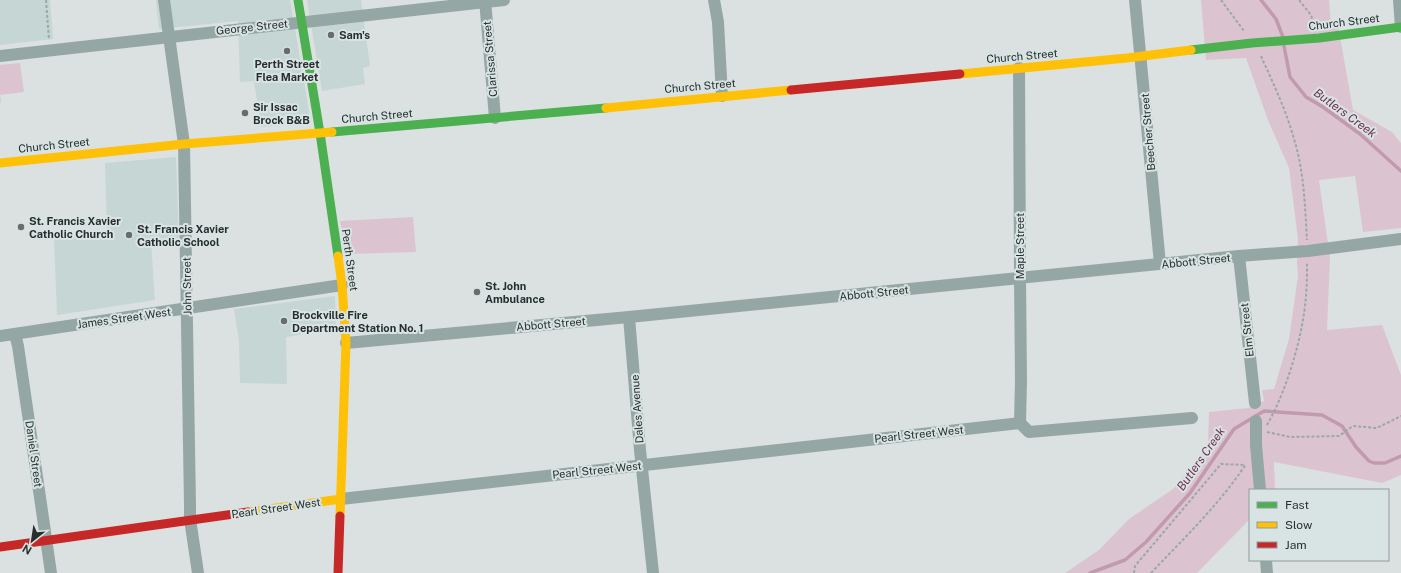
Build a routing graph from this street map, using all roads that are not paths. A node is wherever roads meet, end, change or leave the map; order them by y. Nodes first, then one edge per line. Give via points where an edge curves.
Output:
1 (164, 0) edge
2 (298, 0) edge
3 (504, 0) edge
4 (714, 0) edge
5 (1135, 0) edge
6 (1399, 0) edge
7 (485, 1) edge
8 (301, 22) junction
9 (1401, 27) edge
10 (169, 37) junction
11 (0, 56) edge
12 (1141, 56) junction
13 (1019, 68) junction
14 (722, 96) junction
15 (495, 118) junction
16 (320, 133) junction
17 (184, 144) junction
18 (0, 163) edge
19 (1401, 239) edge
20 (1239, 256) junction
21 (1160, 264) junction
22 (1020, 278) junction
23 (342, 285) junction
24 (187, 309) junction
25 (629, 317) junction
26 (15, 334) junction
27 (0, 336) edge
28 (346, 343) junction
29 (1255, 403) dead end
30 (1192, 418) dead end
31 (1020, 423) junction
32 (1261, 424) road end
33 (642, 465) junction
34 (1260, 489) edge
35 (341, 499) junction
36 (190, 519) junction
37 (46, 540) junction
38 (0, 547) edge
39 (1266, 561) edge
40 (51, 573) edge
41 (198, 573) edge
42 (338, 573) edge
43 (653, 573) edge
44 (1267, 573) edge

1 - 10 street, John Street
2 - 8 street, Perth Street
3 - 7 street, George Street
4 - 14 street via 718,22
5 - 12 street, Beecher Street
6 - 9 street
7 - 8 street, George Street
7 - 15 street, Clarissa Street
8 - 10 street, George Street
8 - 16 street, Perth Street
9 - 12 street, Church Street
10 - 11 street, George Street
10 - 17 street, John Street
12 - 13 street, Church Street
12 - 21 street, Beecher Street
13 - 14 street, Church Street
13 - 22 street, Maple Street
14 - 15 street, Church Street
15 - 16 street, Church Street
16 - 17 street, Church Street
16 - 23 street, Perth Street
17 - 18 street, Church Street
17 - 24 street, John Street
19 - 20 street, Abbott Street via 1308,251
20 - 21 street, Abbott Street
20 - 29 street, Elm Street
21 - 22 street, Abbott Street
22 - 25 street, Abbott Street
22 - 31 street, Maple Street
23 - 24 street, James Street West
23 - 28 street, Perth Street
24 - 26 street, James Street West
24 - 36 street, John Street
25 - 28 street, Abbott Street
25 - 33 street, Dales Avenue
26 - 27 street, James Street West
26 - 37 street, Daniel Street
28 - 35 street, Perth Street
30 - 31 street via 1029,432
31 - 33 street, Pearl Street West
32 - 34 street via 1256,445
33 - 35 street, Pearl Street West
33 - 43 street, Dales Avenue
35 - 36 street, Pearl Street West
35 - 42 street, Perth Street
36 - 37 street, Pearl Street West
36 - 41 street, John Street
37 - 38 street, Pearl Street West
37 - 40 street, Daniel Street
39 - 44 street

